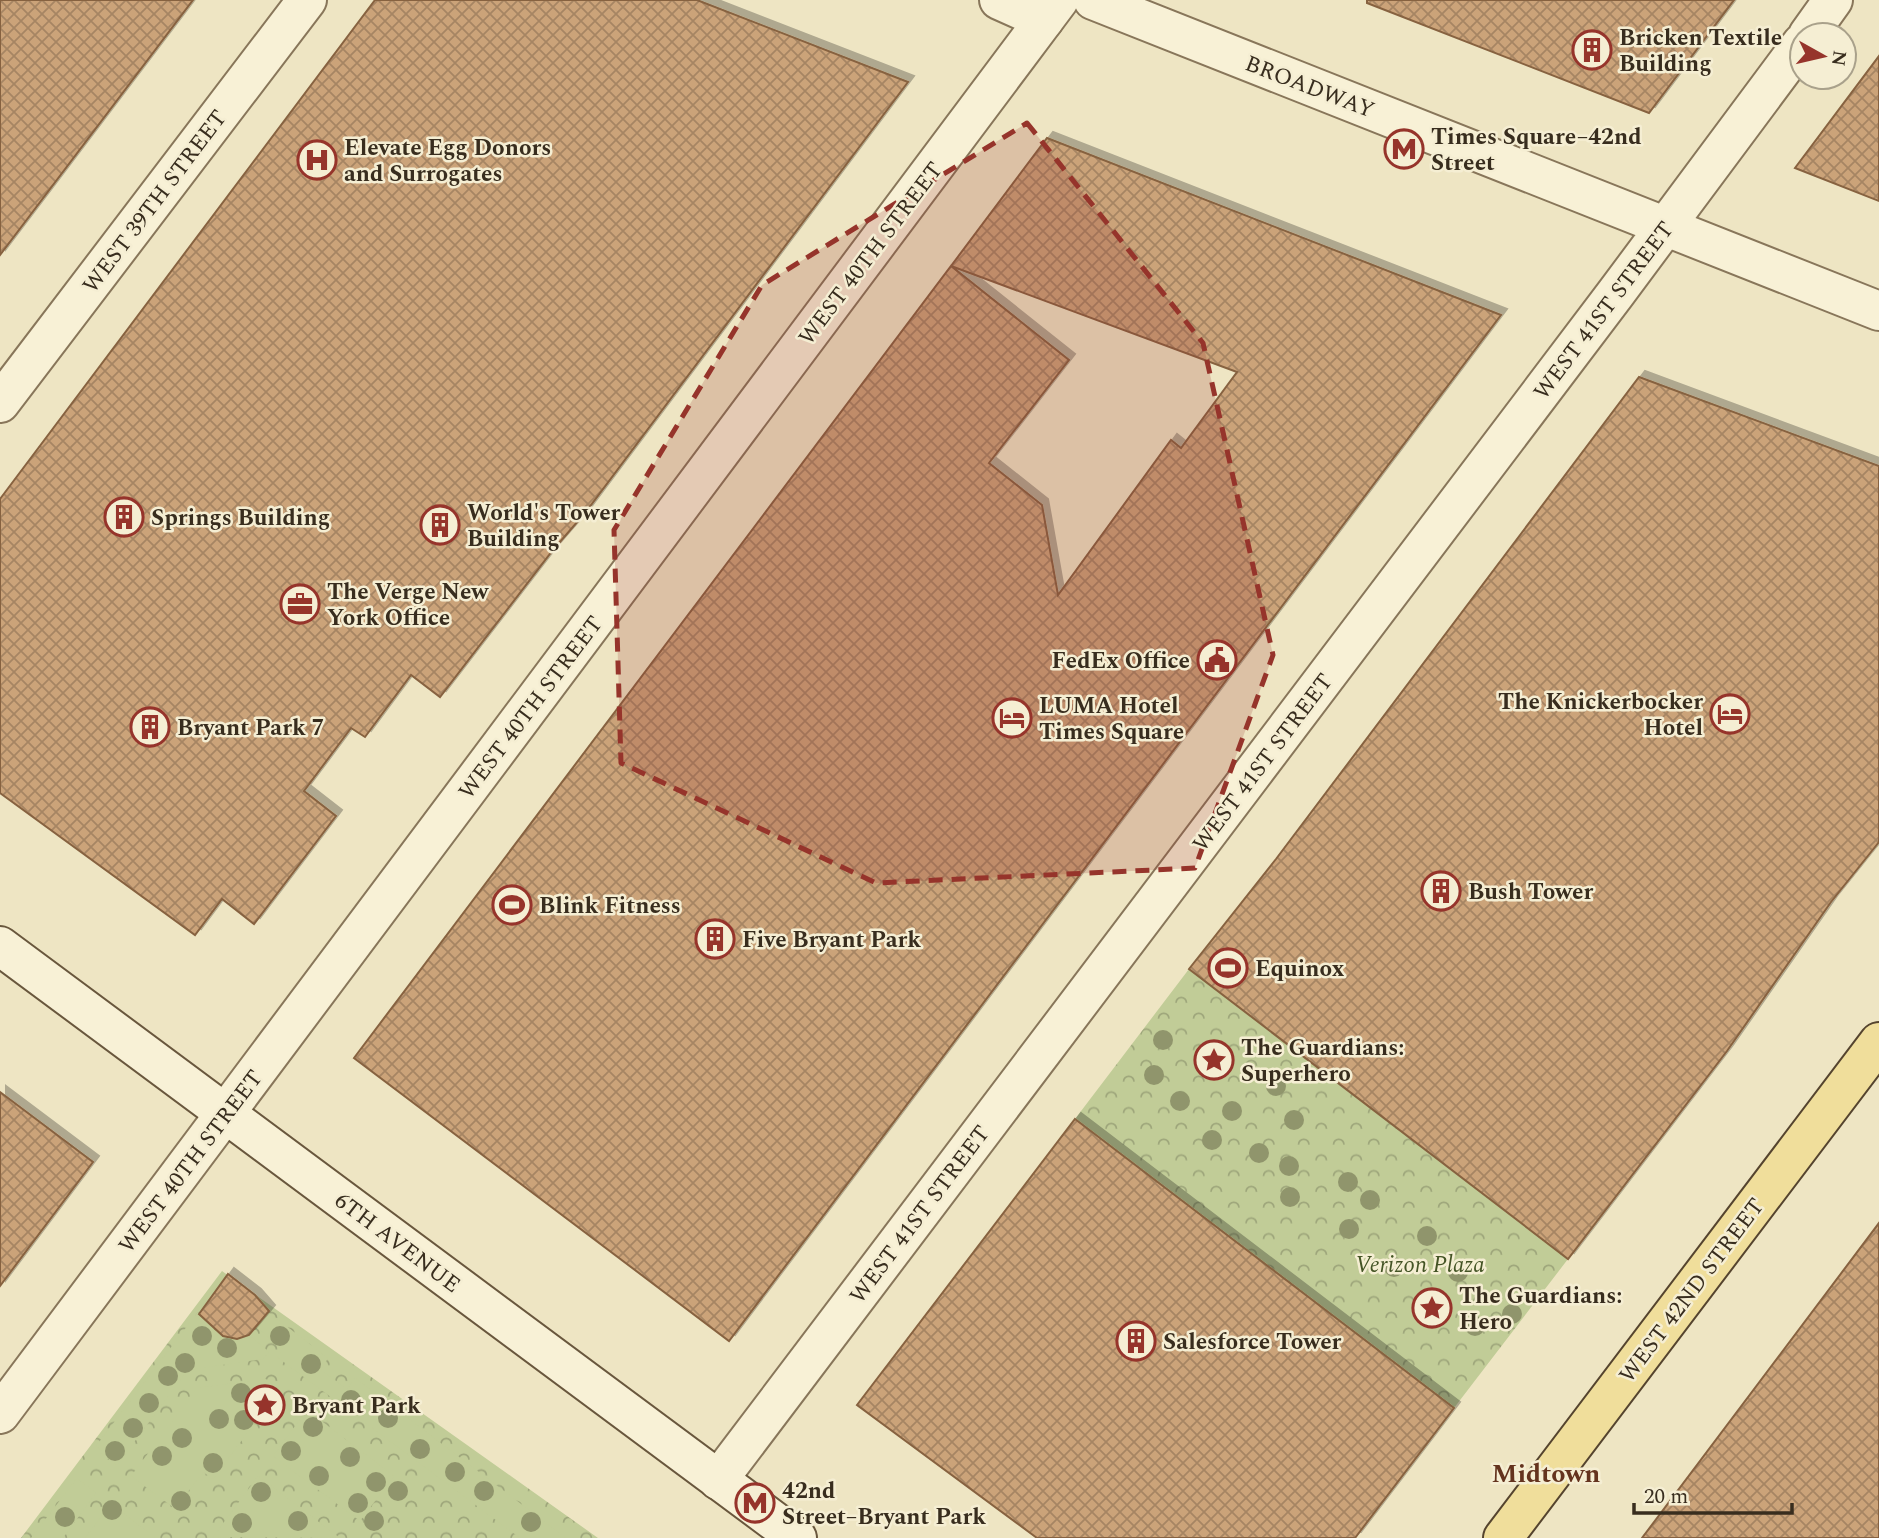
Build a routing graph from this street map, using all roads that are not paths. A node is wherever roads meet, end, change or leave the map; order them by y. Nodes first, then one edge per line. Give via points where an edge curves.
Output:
1 (307, 0) edge
2 (999, 0) edge
3 (1093, 0) edge
4 (1833, 0) edge
5 (1052, 10) edge
6 (1818, 21) edge
7 (1788, 62) edge
8 (1666, 225) junction
9 (1879, 311) edge
10 (0, 403) edge
11 (0, 946) edge
12 (1879, 1042) edge
13 (225, 1114) junction
14 (0, 1414) edge
15 (718, 1480) junction
16 (797, 1538) edge
17 (1503, 1538) edge

1 - 10 street, WEST 39TH STREET
2 - 5 street
3 - 8 street, BROADWAY
4 - 6 street
5 - 13 street, WEST 40TH STREET
7 - 8 street, WEST 41ST STREET
8 - 9 street, BROADWAY
8 - 15 street, WEST 41ST STREET
11 - 13 street, 6TH AVENUE
12 - 17 main road, WEST 42ND STREET
13 - 14 street, WEST 40TH STREET
13 - 15 street, 6TH AVENUE
15 - 16 street, 6TH AVENUE

